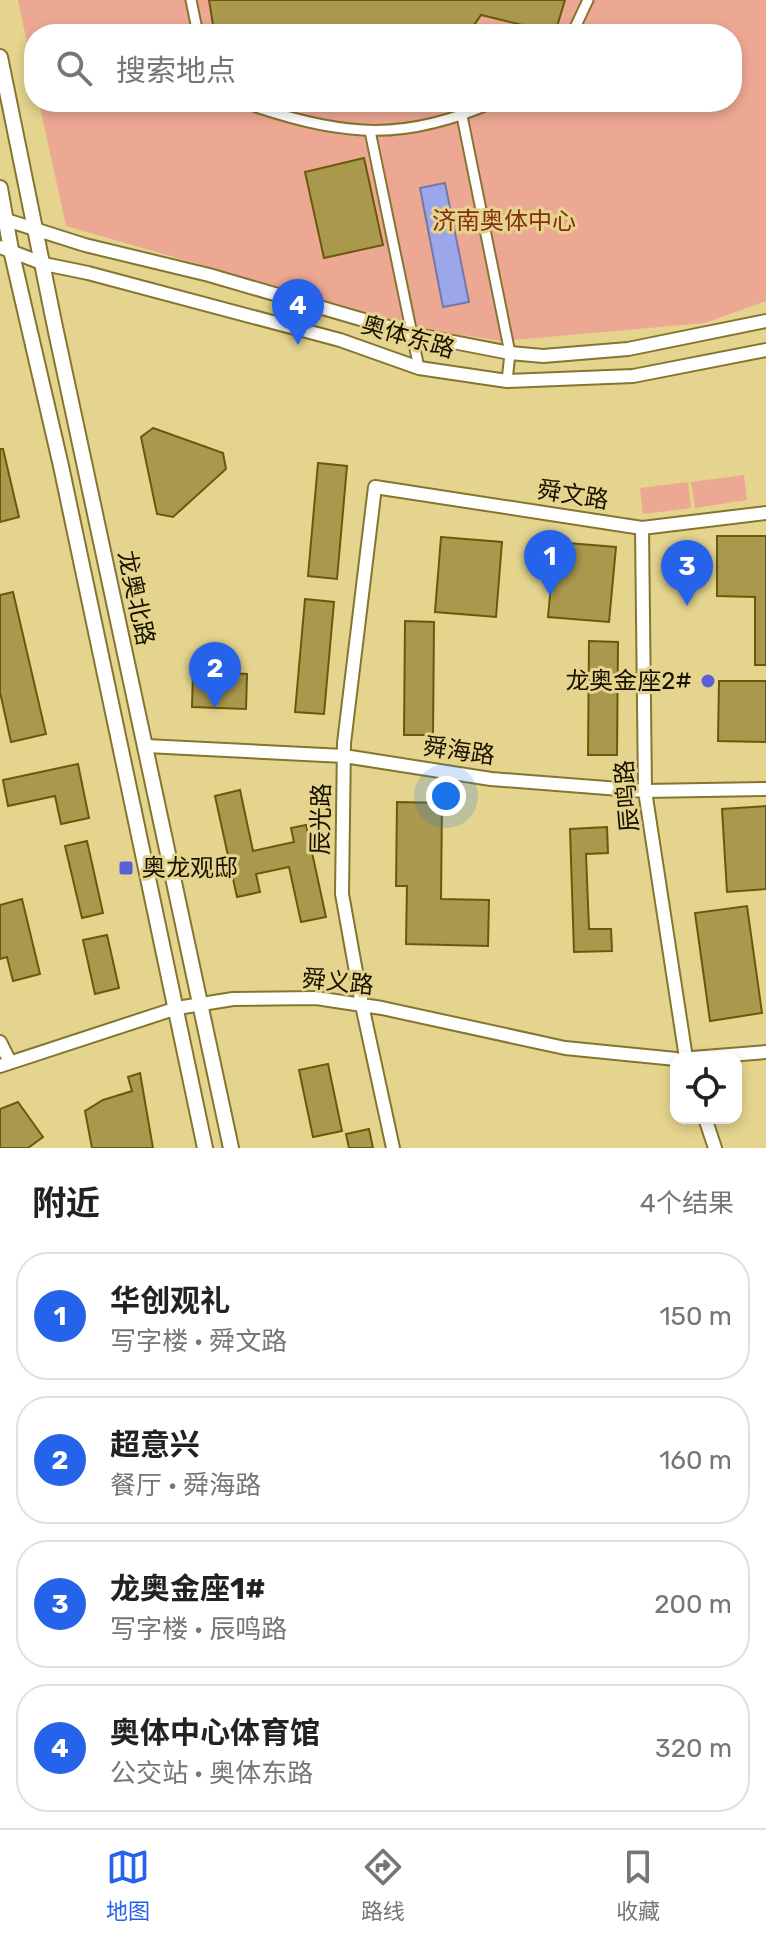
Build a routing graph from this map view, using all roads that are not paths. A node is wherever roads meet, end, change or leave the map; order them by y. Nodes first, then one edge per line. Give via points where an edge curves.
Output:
1 (191, 0) edge
2 (588, 0) edge
3 (196, 24) edge
4 (577, 24) edge
5 (0, 57) edge
6 (271, 112) edge
7 (471, 112) edge
8 (462, 116) junction
9 (370, 131) junction
10 (0, 188) edge
11 (4, 219) edge
12 (37, 232) junction
13 (6, 248) edge
14 (44, 264) junction
15 (766, 321) edge
16 (412, 334) junction
17 (766, 350) edge
18 (510, 353) junction
19 (419, 368) junction
20 (507, 381) junction
21 (375, 487) joint
22 (766, 513) edge
23 (642, 528) junction
24 (146, 746) junction
25 (344, 756) junction
26 (766, 789) edge
27 (645, 791) junction
28 (200, 1002) junction
29 (362, 1005) junction
30 (177, 1008) junction
31 (0, 1042) edge
32 (688, 1052) edge
33 (766, 1052) edge
34 (742, 1054) edge
35 (670, 1058) edge
36 (5, 1064) edge
37 (707, 1124) edge
38 (205, 1148) edge
39 (231, 1148) edge
40 (393, 1148) edge
41 (715, 1148) edge

1 - 3 street
2 - 4 street
5 - 12 main road, 龙奥北路
6 - 9 street via 301,122
7 - 8 street
8 - 9 street via 406,130
8 - 18 street
9 - 16 street
10 - 11 main road, 龙奥北路
11 - 12 street
11 - 13 main road, 龙奥北路
12 - 14 main road, 龙奥北路
12 - 16 street
13 - 14 street, 奥体东路
13 - 30 main road, 龙奥北路 via 61,466
14 - 19 street, 奥体东路 via 340,340
14 - 24 main road, 龙奥北路
15 - 18 street via 628,349 543,356
16 - 18 street
16 - 19 street
17 - 20 street, 奥体东路 via 633,376
18 - 20 street
19 - 20 street, 奥体东路
21 - 23 street, 舜文路
21 - 25 street, 辰光路
22 - 23 street, 舜文路
23 - 27 street, 辰鸣路
24 - 25 street, 舜海路
24 - 28 main road, 龙奥北路
25 - 27 street, 舜海路 via 491,779
25 - 29 street, 辰光路 via 342,894
26 - 27 street, 舜海路
27 - 32 street, 辰鸣路
28 - 29 street, 舜义路 via 316,998
28 - 30 street, 舜义路
28 - 39 main road, 龙奥北路
29 - 35 street, 舜义路 via 565,1048
29 - 40 street, 辰光路
30 - 36 street, 舜义路
30 - 38 main road, 龙奥北路
31 - 36 street
33 - 34 street
37 - 41 street

